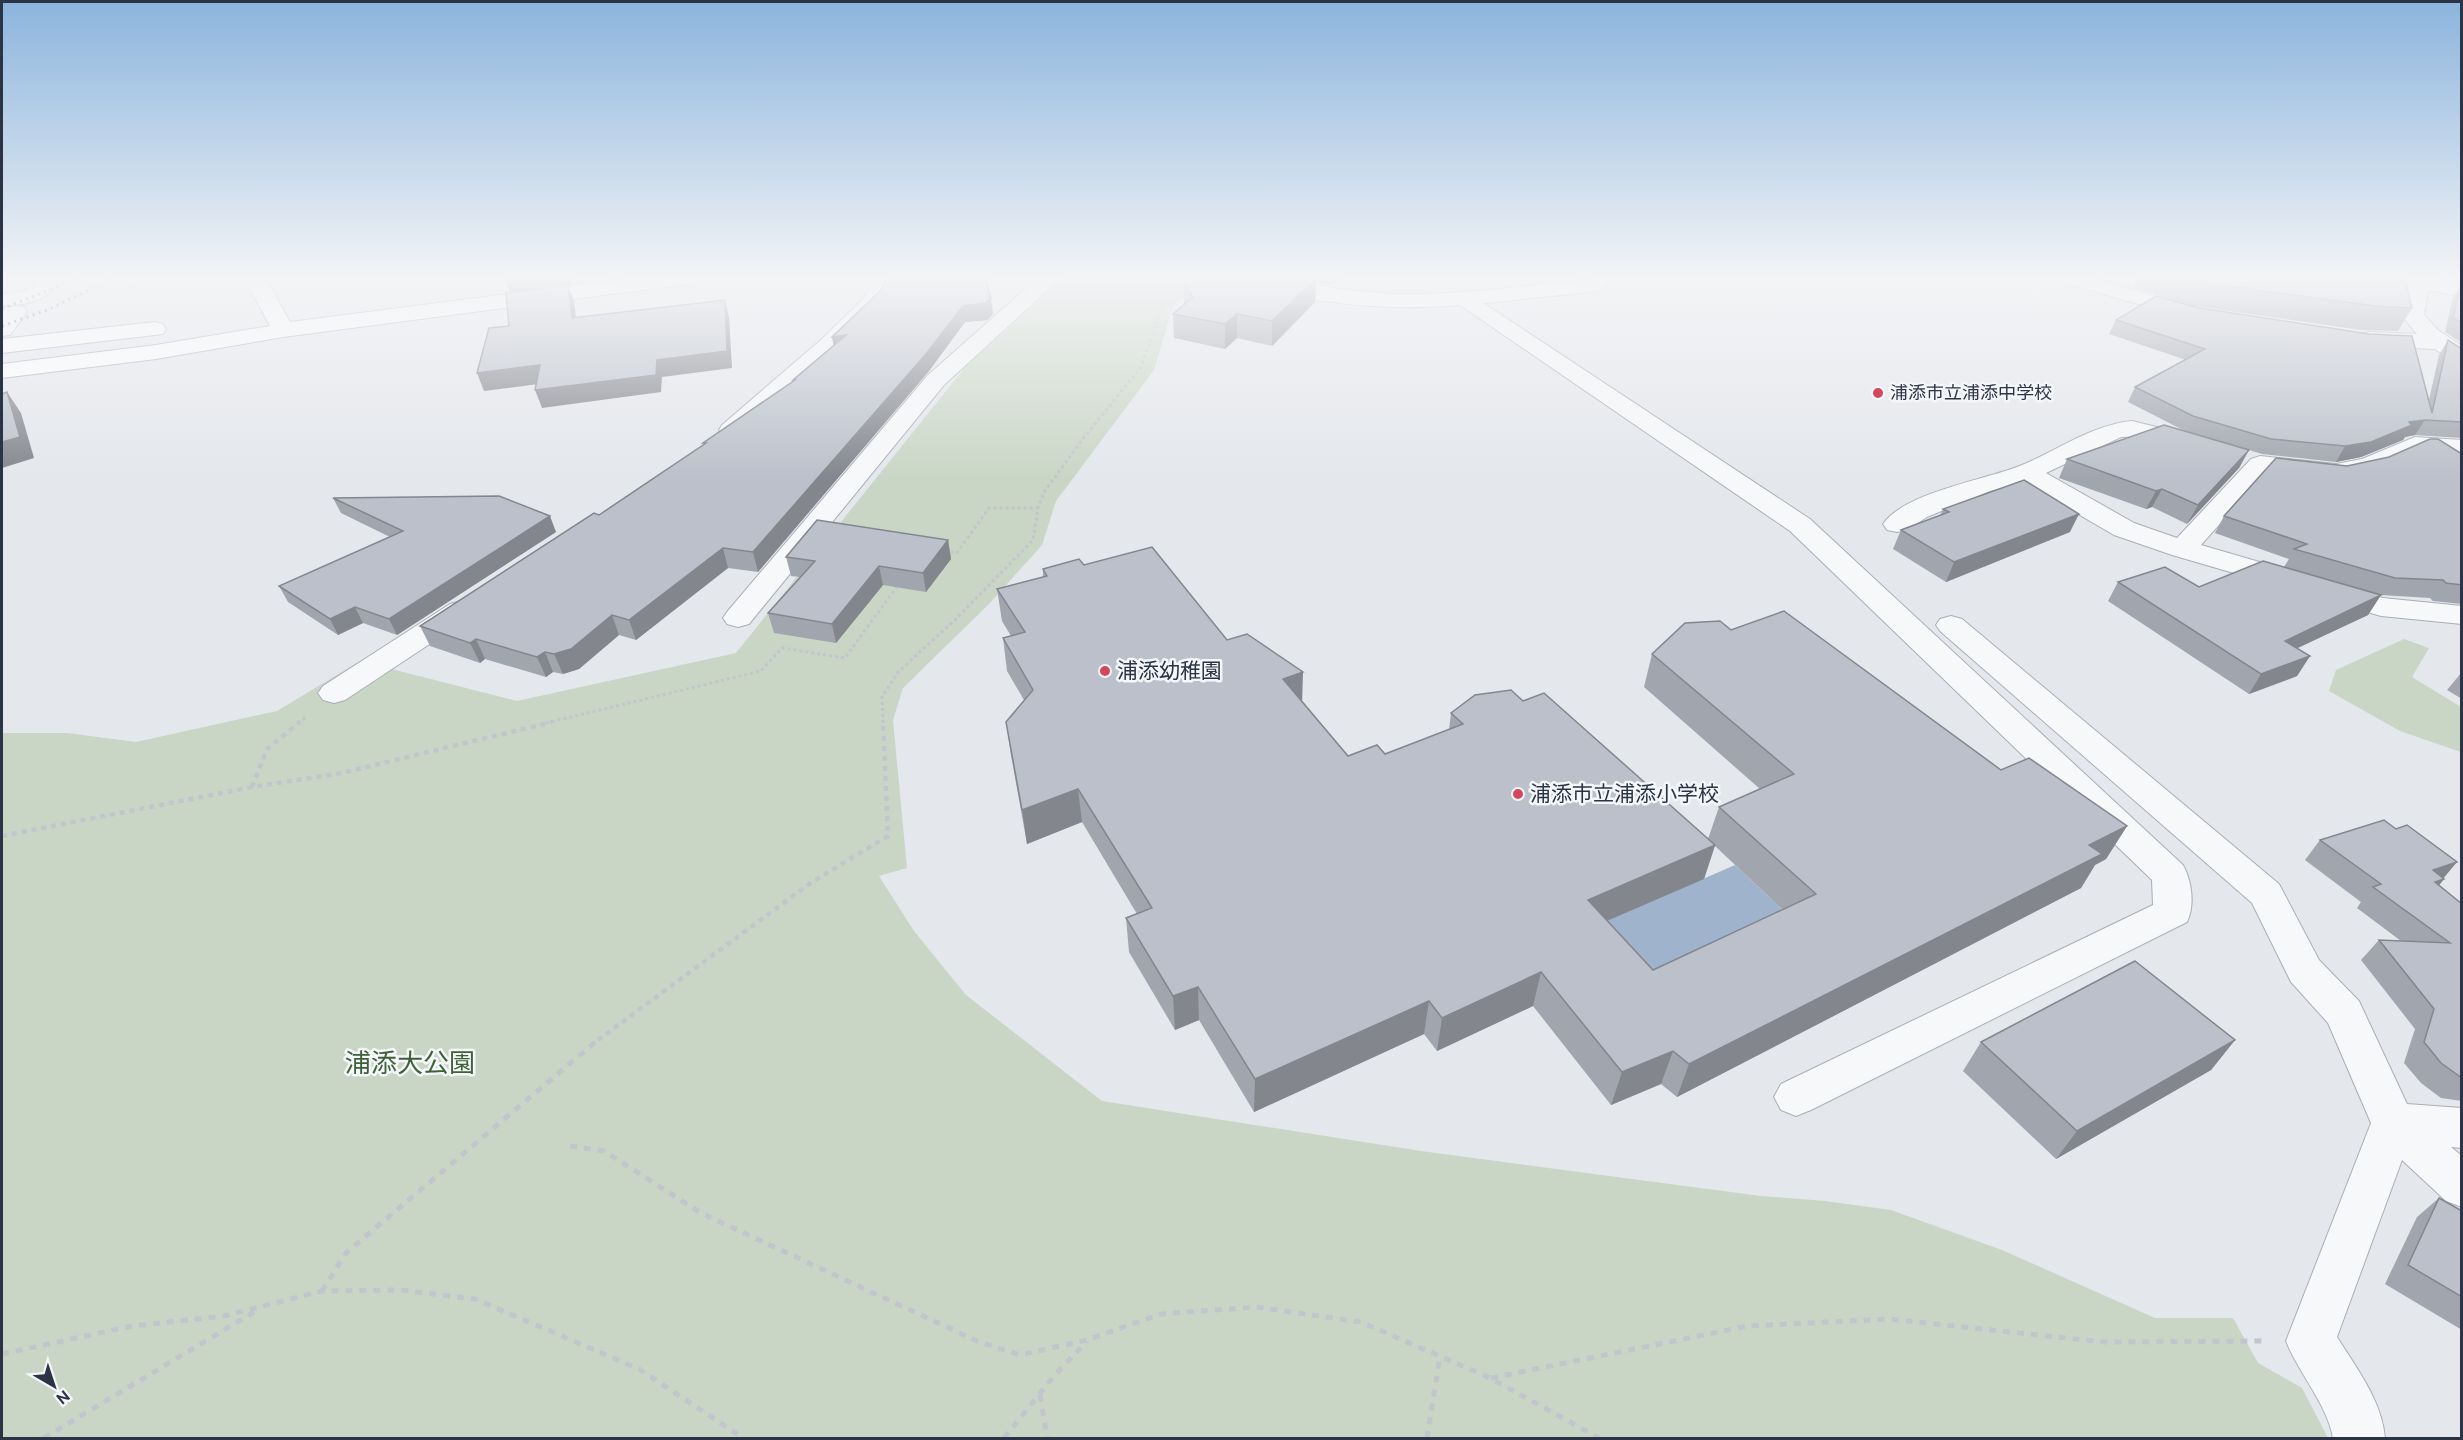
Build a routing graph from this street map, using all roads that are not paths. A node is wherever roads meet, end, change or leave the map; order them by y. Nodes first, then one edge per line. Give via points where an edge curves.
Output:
1 (27, 343) edge
2 (207, 343) edge
3 (832, 343) edge
4 (977, 343) edge
5 (1530, 343) edge
6 (2441, 343) edge
7 (2, 346) edge
8 (2462, 357) edge
9 (2, 371) edge
10 (713, 443) edge
11 (2462, 448) edge
12 (2239, 457) junction
13 (2026, 473) junction
14 (1897, 524) dead end
15 (2182, 549) junction
16 (484, 595) edge
17 (2462, 615) edge
18 (738, 618) dead end
19 (1951, 625) dead end
20 (334, 693) road end
21 (1796, 1097) dead end
22 (2393, 1123) junction
23 (2462, 1128) edge
24 (2462, 1186) edge
25 (2359, 1438) edge

1 - 7 main road
2 - 9 main road
3 - 10 street
4 - 18 street via 936,380
5 - 21 street via 1800,525 2170,875 2173,912
6 - 8 street
11 - 12 street via 2415,445 2369,466 2336,472
12 - 13 street via 2132,428 2115,430
12 - 15 street
13 - 14 street via 1981,485
13 - 15 street via 2124,529
15 - 17 street via 2381,607
16 - 20 street
19 - 22 street via 2266,894 2305,971 2344,1013
22 - 23 street
22 - 24 street
22 - 25 street via 2310,1341 2356,1417

